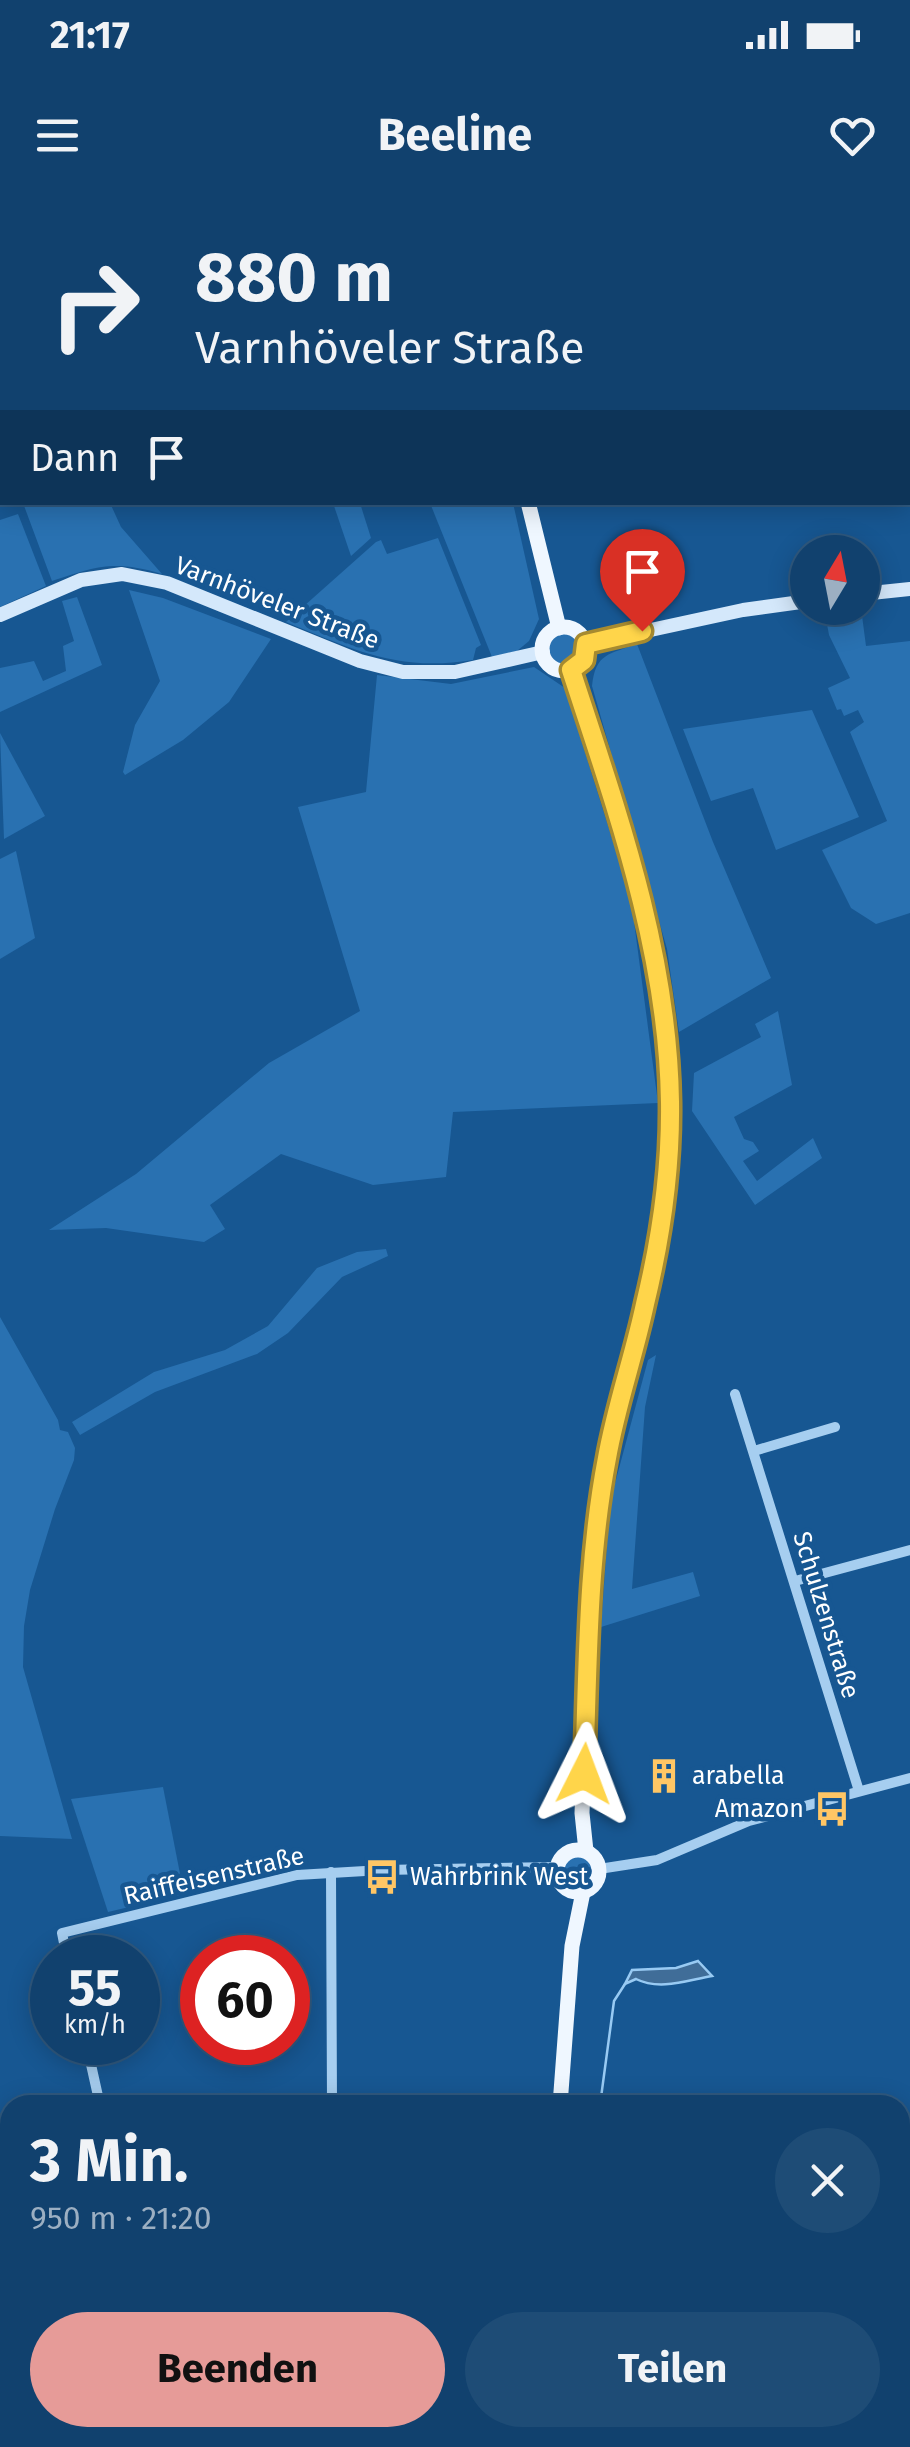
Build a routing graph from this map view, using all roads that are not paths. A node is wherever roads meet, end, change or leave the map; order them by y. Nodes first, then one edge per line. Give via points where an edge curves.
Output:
1 (529, 505) edge
2 (910, 589) edge
3 (880, 592) edge
4 (790, 603) edge
5 (0, 615) edge
6 (558, 628) junction
7 (586, 644) junction
8 (543, 652) junction
9 (571, 670) junction
10 (735, 1394) dead end
11 (835, 1427) dead end
12 (754, 1451) junction
13 (910, 1550) edge
14 (795, 1581) junction
15 (910, 1778) edge
16 (858, 1791) junction
17 (578, 1850) junction
18 (557, 1867) junction
19 (599, 1868) junction
20 (331, 1872) junction
21 (576, 1891) junction
22 (62, 1935) edge
23 (91, 2065) edge
24 (98, 2095) edge
25 (332, 2095) edge
26 (561, 2095) edge

1 - 6 main road
2 - 3 street
4 - 7 street
5 - 8 street, Varnhöveler Straße via 82,580 122,574 167,582 390,670 455,672
6 - 7 main road via 578,631
6 - 8 main road via 546,637
7 - 9 main road via 584,660
8 - 9 main road via 556,669
9 - 17 main road via 640,892 662,1000 670,1104 658,1244 596,1522
10 - 12 street, Schulzenstraße
11 - 12 street
12 - 14 street, Schulzenstraße
13 - 14 street
14 - 16 street, Schulzenstraße
15 - 16 street
16 - 19 street via 732,1826 658,1860
17 - 18 main road
17 - 19 main road
18 - 20 street, Raiffeisenstraße
18 - 21 main road via 558,1880
19 - 21 main road via 596,1882
20 - 22 street, Raiffeisenstraße via 296,1875
20 - 25 street
21 - 26 main road
23 - 24 street

